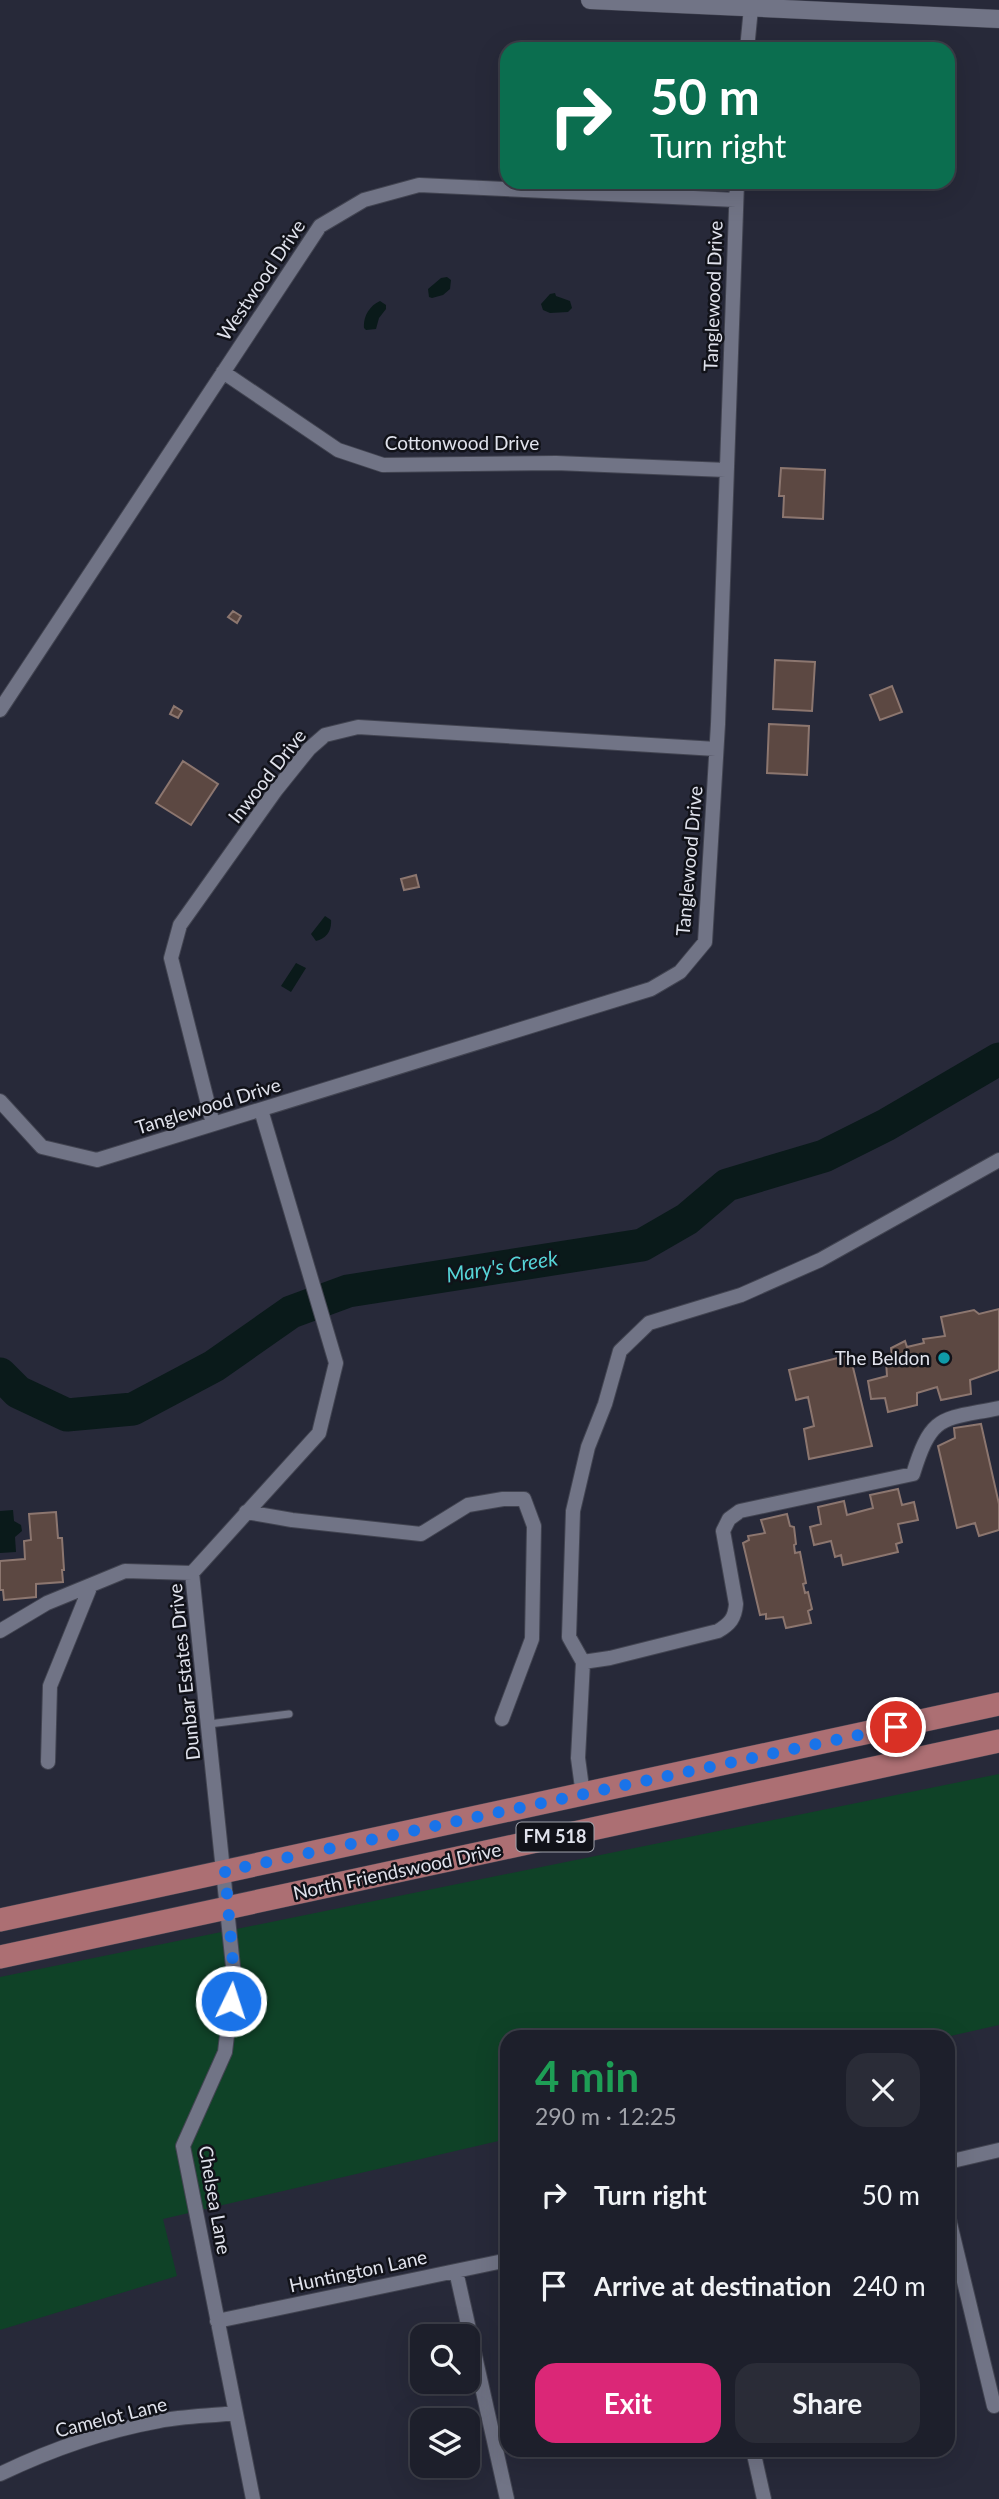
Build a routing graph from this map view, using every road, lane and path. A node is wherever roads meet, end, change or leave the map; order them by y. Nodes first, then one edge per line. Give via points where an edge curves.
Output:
1 (590, 0) edge
2 (751, 8) junction
3 (999, 19) edge
4 (748, 42) edge
5 (500, 189) edge
6 (504, 189) edge
7 (737, 189) edge
8 (736, 200) junction
9 (223, 372) junction
10 (726, 470) junction
11 (0, 710) edge
12 (716, 749) junction
13 (0, 1101) edge
14 (261, 1110) junction
15 (214, 1124) junction
16 (999, 1160) edge
17 (996, 1413) edge
18 (246, 1512) junction
19 (192, 1573) junction
20 (91, 1585) junction
21 (0, 1631) edge
22 (583, 1662) junction
23 (999, 1704) edge
24 (289, 1714) dead end
25 (502, 1719) dead end
26 (209, 1724) junction
27 (999, 1741) edge
28 (48, 1762) dead end
29 (583, 1795) junction
30 (225, 1871) junction
31 (228, 1908) junction
32 (0, 1920) edge
33 (0, 1957) edge
34 (999, 2150) edge
35 (955, 2160) edge
36 (955, 2244) edge
37 (500, 2262) edge
38 (456, 2271) junction
39 (217, 2321) junction
40 (994, 2406) dead end
41 (235, 2413) junction
42 (755, 2457) edge
43 (0, 2474) edge
44 (253, 2499) edge
45 (507, 2499) edge
46 (764, 2499) edge

1 - 2 street
2 - 3 street
2 - 4 street
5 - 9 street, Westwood Drive via 419,185 363,200 320,226
6 - 8 street, Westwood Drive
7 - 8 street, Tanglewood Drive
8 - 10 street, Tanglewood Drive
9 - 10 street, Cottonwood Drive via 338,450 383,465 556,463
9 - 11 street, Westwood Drive
10 - 12 street, Tanglewood Drive
12 - 14 street, Tanglewood Drive via 705,942 680,972 651,989
12 - 15 street, Inwood Drive via 358,727 325,734 276,790 180,925 170,958
13 - 15 street, Tanglewood Drive via 42,1147 97,1160
14 - 15 street, Tanglewood Drive
14 - 18 street, Dunbar Estates Drive via 336,1363 319,1433
16 - 22 street via 808,1265 741,1296 649,1323 620,1352 588,1447 573,1511 569,1637
17 - 22 street via 945,1419 922,1445 913,1474 740,1511 723,1531 736,1604 729,1625 718,1632
18 - 19 street, Dunbar Estates Drive
18 - 25 street via 421,1534 468,1505 524,1499 534,1526 532,1639
19 - 20 street via 125,1571
19 - 26 street, Dunbar Estates Drive
20 - 21 street via 47,1603
20 - 28 street via 50,1686
22 - 29 street via 578,1758
23 - 29 main road, North Friendswood Drive / FM 518
24 - 26 lane
26 - 30 street, Dunbar Estates Drive
27 - 31 main road, North Friendswood Drive / FM 518
29 - 30 main road, North Friendswood Drive / FM 518
30 - 31 street, Chelsea Lane
30 - 32 main road, North Friendswood Drive / FM 518
31 - 33 main road, North Friendswood Drive / FM 518
31 - 39 street, Chelsea Lane via 234,1976 225,2052 183,2146
34 - 35 street
36 - 40 street
37 - 38 street, Huntington Lane
38 - 39 street, Huntington Lane
38 - 45 street
39 - 41 street, Chelsea Lane
41 - 43 street, Camelot Lane via 160,2421 100,2435
41 - 44 street, Chelsea Lane
42 - 46 street

